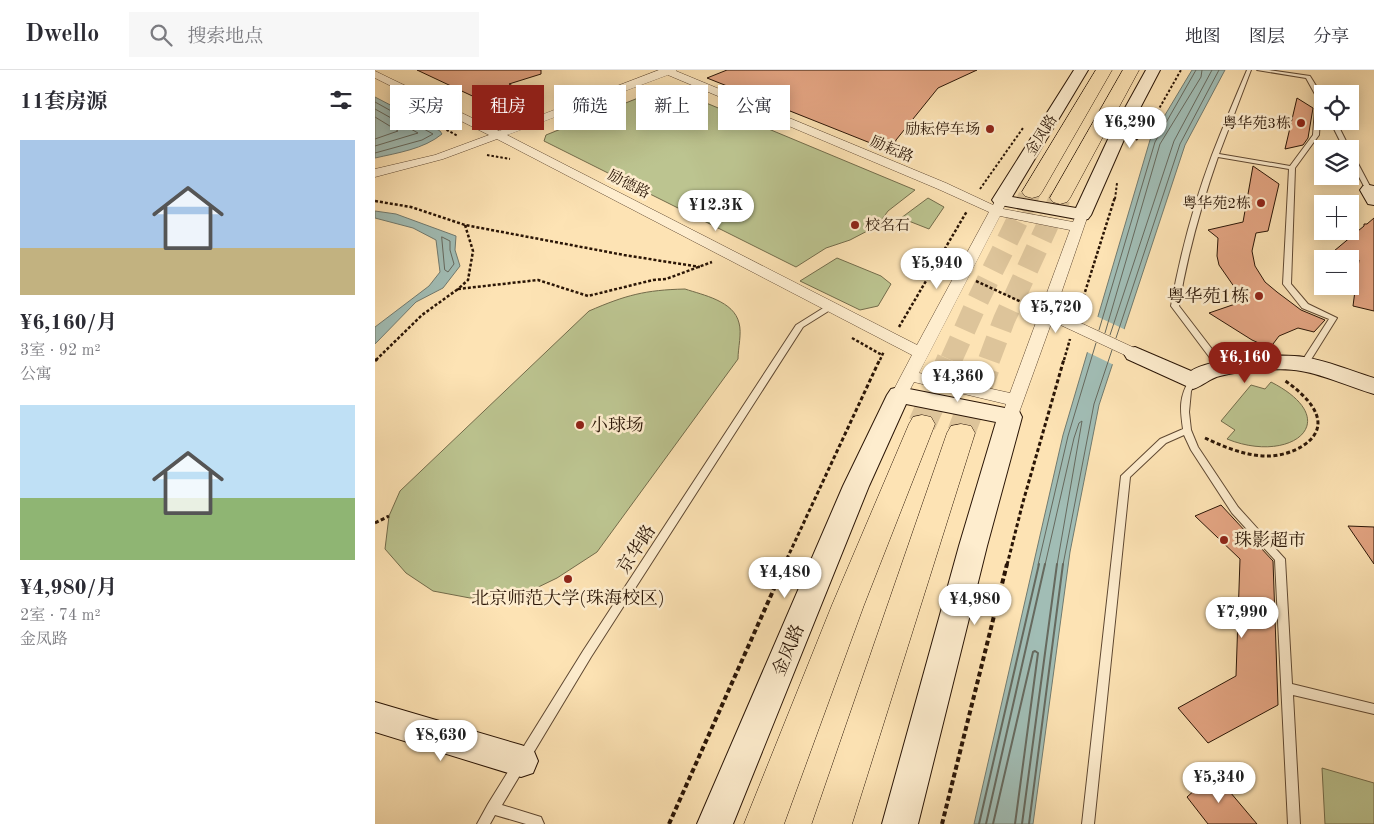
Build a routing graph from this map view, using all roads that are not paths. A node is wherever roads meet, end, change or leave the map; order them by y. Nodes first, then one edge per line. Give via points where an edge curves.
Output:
1 (1081, 70) edge
2 (1104, 70) edge
3 (1131, 70) edge
4 (1153, 70) edge
5 (1249, 70) edge
6 (1259, 70) edge
7 (668, 71) edge
8 (375, 73) edge
9 (1314, 87) edge
10 (1317, 130) edge
11 (495, 134) junction
12 (1215, 155) junction
13 (1292, 168) junction
14 (1359, 171) edge
15 (375, 174) edge
16 (1032, 192) tunnel mouth
17 (1372, 195) edge
18 (1061, 198) tunnel mouth
19 (999, 206) junction
20 (1079, 221) junction
21 (831, 307) junction
22 (1047, 313) junction
23 (919, 354) junction
24 (1135, 354) joint
25 (1304, 364) junction
26 (1222, 368) junction
27 (1193, 381) junction
28 (904, 385) junction
29 (1374, 386) edge
30 (1013, 409) junction
31 (922, 424) tunnel mouth
32 (1187, 430) junction
33 (961, 433) tunnel mouth
34 (1286, 688) junction
35 (1374, 709) edge
36 (375, 717) edge
37 (521, 761) junction
38 (492, 808) junction
39 (483, 824) edge
40 (538, 824) edge
41 (715, 824) edge
42 (764, 824) edge
43 (833, 824) edge
44 (900, 824) edge
45 (1088, 824) edge
46 (1294, 824) edge

1 - 19 street, 金凤路
2 - 16 highway, 金凤路
3 - 18 highway
4 - 20 street
5 - 12 lane
6 - 9 lane via 1308,77
7 - 11 street
7 - 19 street, 励耘路 via 973,200
8 - 11 street, 励德路
10 - 13 lane
11 - 15 street via 439,157
11 - 21 street, 励德路
12 - 13 lane
12 - 26 lane via 1179,275 1175,306
13 - 25 lane via 1287,284 1305,306 1333,318
14 - 17 lane
19 - 20 street
19 - 23 street
20 - 22 street
21 - 23 street, 励德路
21 - 37 lane, 京华路 via 800,325
22 - 24 street
22 - 30 street
23 - 28 street
24 - 27 street
25 - 26 street via 1284,362
25 - 29 street
26 - 27 street
27 - 32 lane via 1187,391
28 - 30 street
28 - 41 street, 金凤路 via 856,486
30 - 44 street via 973,546
31 - 42 highway
32 - 34 lane via 1194,448 1235,510 1281,559
32 - 45 lane via 1163,441 1126,476
33 - 43 highway
34 - 35 lane
34 - 46 lane
36 - 37 street
37 - 38 lane, 京华路
38 - 39 lane, 京华路
38 - 40 lane via 537,821

